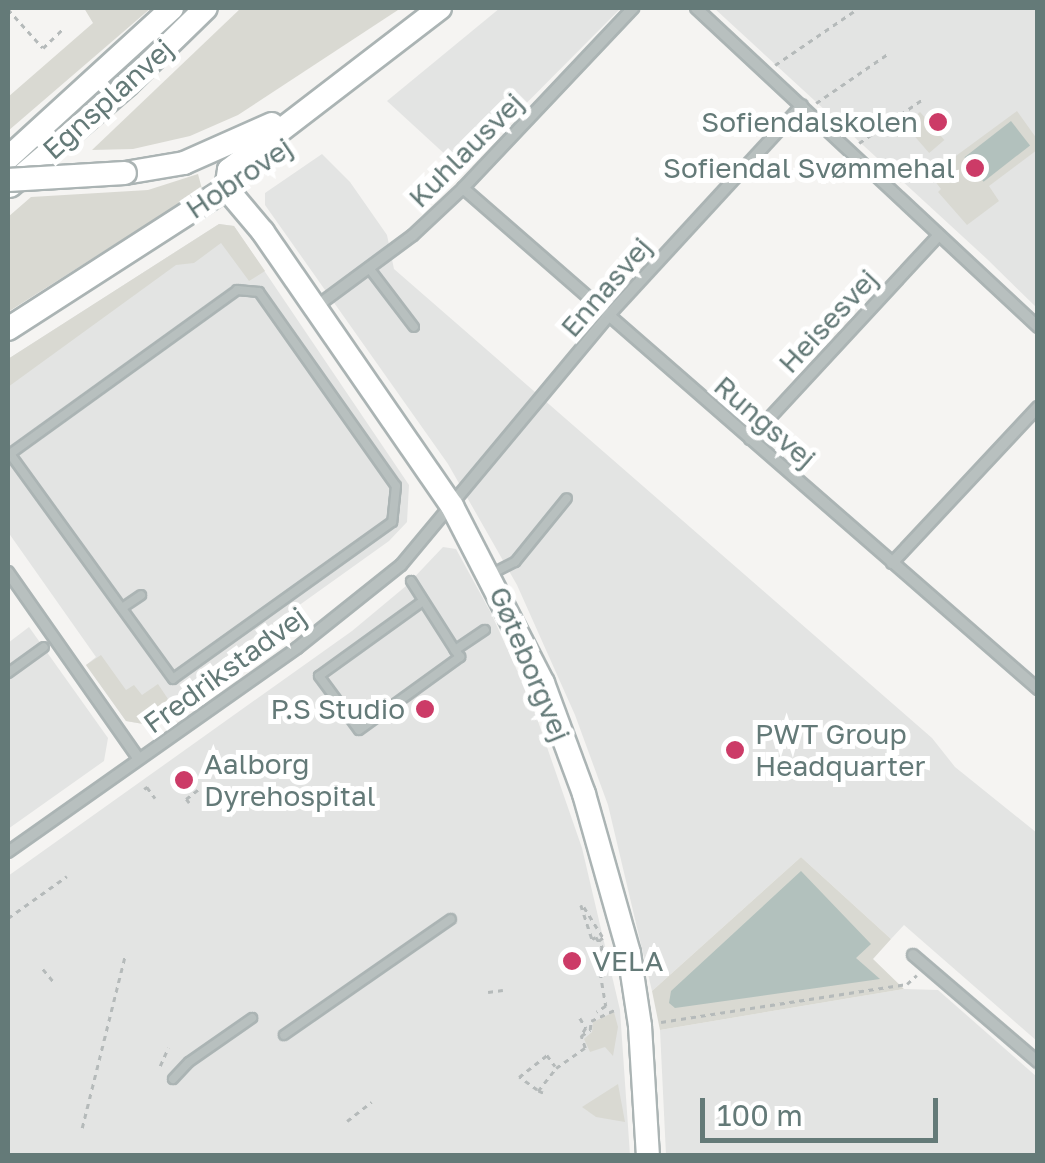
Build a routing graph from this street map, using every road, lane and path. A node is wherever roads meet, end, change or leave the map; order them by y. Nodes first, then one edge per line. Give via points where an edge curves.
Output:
1 (172, 8) edge
2 (206, 8) edge
3 (439, 8) edge
4 (456, 8) edge
5 (633, 8) edge
6 (696, 8) edge
7 (8, 9) edge
8 (857, 9) edge
9 (62, 29) dead end
10 (889, 53) dead end
11 (765, 71) junction
12 (922, 99) dead end
13 (804, 108) junction
14 (850, 150) junction
15 (215, 152) junction
16 (8, 158) edge
17 (234, 178) junction
18 (8, 180) edge
19 (463, 188) junction
20 (8, 189) edge
21 (940, 234) junction
22 (369, 268) junction
23 (316, 307) junction
24 (608, 315) junction
25 (414, 327) dead end
26 (1038, 327) edge
27 (8, 329) edge
28 (1038, 408) edge
29 (750, 439) junction
30 (567, 498) dead end
31 (452, 506) junction
32 (892, 563) junction
33 (8, 572) edge
34 (491, 574) junction
35 (410, 581) dead end
36 (141, 595) dead end
37 (424, 601) junction
38 (122, 608) junction
39 (486, 630) dead end
40 (44, 647) dead end
41 (455, 650) junction
42 (8, 673) edge
43 (1038, 689) edge
44 (139, 759) junction
45 (200, 788) dead end
46 (144, 789) dead end
47 (156, 798) dead end
48 (190, 803) dead end
49 (8, 852) edge
50 (67, 876) dead end
51 (582, 906) dead end
52 (8, 918) edge
53 (451, 919) dead end
54 (912, 954) dead end
55 (125, 956) dead end
56 (926, 966) junction
57 (43, 969) dead end
58 (53, 981) dead end
59 (503, 990) dead end
60 (488, 992) dead end
61 (597, 1013) junction
62 (638, 1014) junction
63 (252, 1018) dead end
64 (580, 1018) dead end
65 (580, 1034) junction
66 (284, 1035) dead end
67 (168, 1048) dead end
68 (1038, 1062) edge
69 (160, 1066) dead end
70 (556, 1068) junction
71 (173, 1079) dead end
72 (371, 1102) dead end
73 (347, 1121) dead end
74 (82, 1128) dead end
75 (648, 1156) edge

1 - 16 main road, Egnsplanvej
2 - 20 main road, Egnsplanvej
3 - 15 main road, Hobrovej via 285,116
3 - 17 main road
4 - 17 main road, Hobrovej via 312,128
5 - 19 street, Kuhlausvej
6 - 11 street
7 - 9 path via 43,48
8 - 11 path
10 - 13 path
11 - 13 street
12 - 14 path
13 - 14 street
13 - 24 street, Ennasvej
14 - 21 street
15 - 17 street
15 - 18 main road, Hobrovej, bridge via 157,169
17 - 23 main road, Gøteborgvej
17 - 27 main road, Hobrovej
19 - 22 street, Kuhlausvej
19 - 24 street, Rungsvej
21 - 26 street
21 - 29 street, Heisesvej
22 - 23 street, Kuhlausvej
22 - 25 lane
23 - 31 main road, Gøteborgvej
24 - 29 street, Rungsvej
24 - 31 street, Ennasvej
28 - 32 street
29 - 32 street, Rungsvej
30 - 34 lane via 515,562
31 - 34 main road, Gøteborgvej
31 - 44 street, Fredrikstadvej via 379,586
32 - 43 street, Rungsvej
33 - 44 street
34 - 62 main road, Gøteborgvej via 543,683 584,794 629,953
35 - 37 lane
36 - 38 lane
37 - 41 lane
37 - 41 lane via 320,676 358,730 460,657
38 - 38 lane via 10,454 237,290 259,292 396,486 392,522 172,678
39 - 41 lane
40 - 42 lane
44 - 49 street, Fredrikstadvej
45 - 48 path via 186,799
46 - 47 path
50 - 52 path
51 - 61 path via 604,938 599,942 606,1006
53 - 66 lane
54 - 56 street
55 - 74 path
56 - 62 path via 907,984
56 - 68 street
57 - 58 path
59 - 60 path
61 - 62 path
61 - 65 path
62 - 75 main road, Gøteborgvej
63 - 71 lane
64 - 65 path via 586,1028
65 - 70 path via 586,1050
67 - 69 path
70 - 70 path via 540,1092 519,1077 547,1056
72 - 73 path

